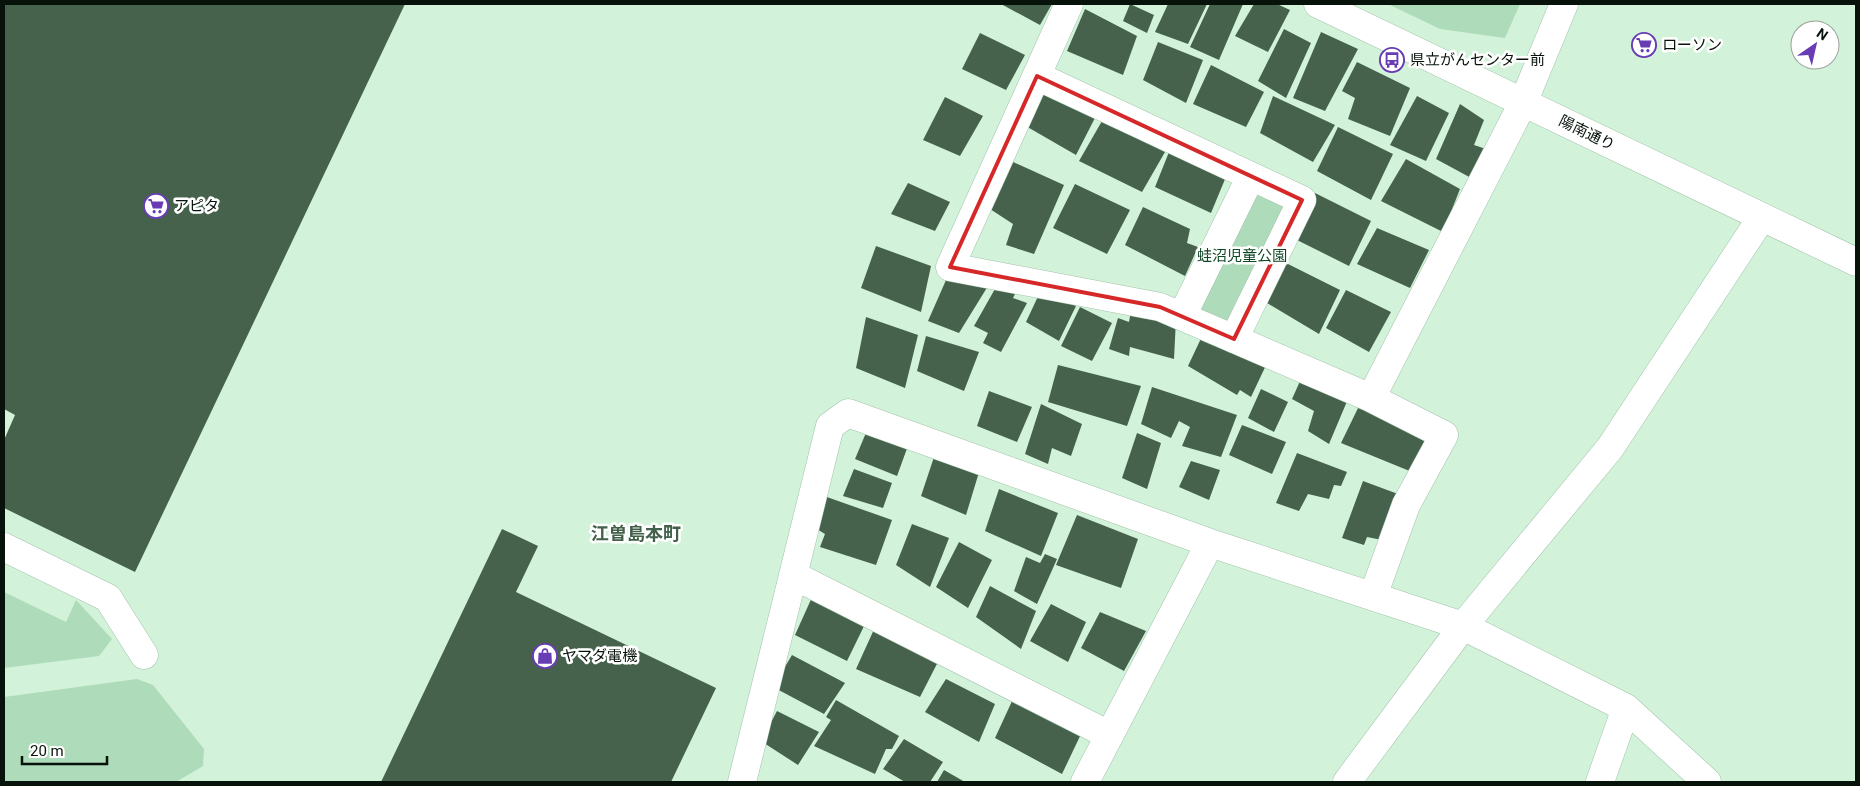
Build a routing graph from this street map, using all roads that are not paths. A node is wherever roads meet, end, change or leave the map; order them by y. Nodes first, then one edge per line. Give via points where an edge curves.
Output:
1 (1069, 4) edge
2 (1318, 4) edge
3 (1564, 4) edge
4 (1037, 76) junction
5 (1523, 103) junction
6 (1251, 176) junction
7 (1762, 217) junction
8 (1853, 252) edge
9 (1182, 316) junction
10 (1234, 339) junction
11 (1371, 398) junction
12 (1210, 543) junction
13 (4, 547) edge
14 (793, 575) junction
15 (1373, 596) junction
16 (1463, 626) junction
17 (144, 655) dead end
18 (1626, 708) junction
19 (1109, 735) junction
20 (742, 782) edge
21 (1086, 782) edge
22 (1346, 782) edge
23 (1600, 782) edge
24 (1707, 782) edge

1 - 4 street
2 - 5 street, 陽南通り
3 - 5 street
4 - 6 street
4 - 9 street via 950,267 1160,307
5 - 7 street, 陽南通り
5 - 11 street
6 - 9 street
6 - 10 street via 1302,200
7 - 8 street, 陽南通り
7 - 16 street via 1610,448
9 - 10 street
10 - 11 street
11 - 15 street via 1444,435 1406,506
12 - 14 street via 848,413 830,426
12 - 15 street
12 - 19 street
13 - 17 street via 108,598
14 - 19 street
14 - 20 street
15 - 16 street
16 - 18 street
16 - 22 street
18 - 23 street
18 - 24 street
19 - 21 street

